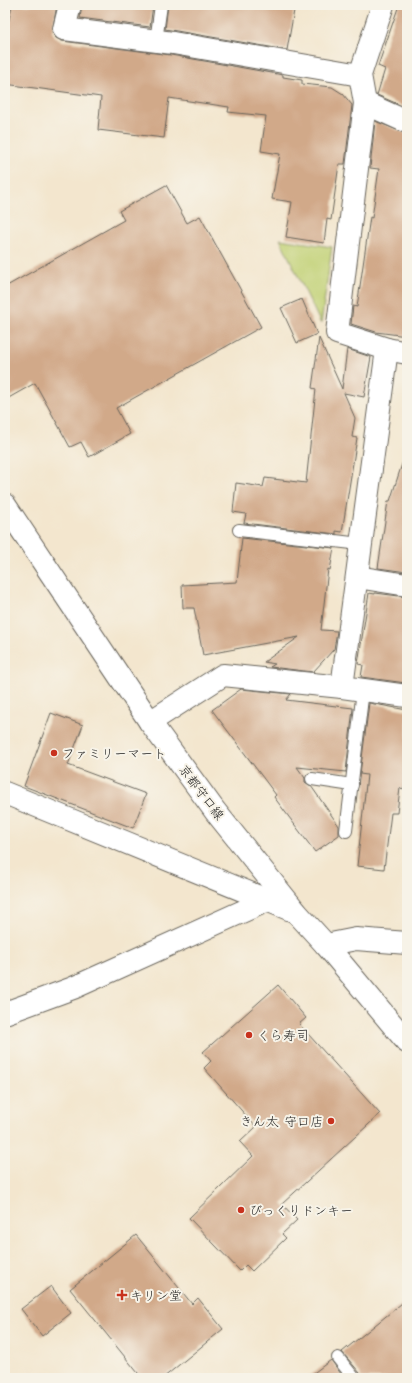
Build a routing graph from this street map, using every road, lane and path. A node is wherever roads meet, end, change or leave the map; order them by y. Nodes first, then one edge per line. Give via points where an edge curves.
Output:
1 (70, 5) edge
2 (161, 5) edge
3 (383, 5) edge
4 (156, 41) junction
5 (360, 75) junction
6 (365, 103) junction
7 (407, 122) edge
8 (397, 351) edge
9 (5, 505) edge
10 (239, 530) dead end
11 (361, 544) junction
12 (356, 577) junction
13 (407, 585) edge
14 (342, 687) junction
15 (363, 690) junction
16 (407, 696) edge
17 (150, 722) junction
18 (312, 779) dead end
19 (352, 785) junction
20 (5, 793) edge
21 (346, 831) dead end
22 (268, 900) junction
23 (296, 912) junction
24 (407, 943) edge
25 (326, 945) junction
26 (5, 1013) edge
27 (407, 1042) edge
28 (338, 1358) dead end
29 (354, 1378) edge

1 - 4 street via 64,29
2 - 4 lane
3 - 5 street
4 - 5 street
5 - 6 street
6 - 7 street
6 - 8 street via 337,333
8 - 11 street
9 - 17 street, 京都守口線
10 - 11 lane
11 - 12 street
12 - 13 street
12 - 14 street
14 - 15 street
14 - 17 street via 223,675
15 - 16 street
15 - 19 lane
17 - 23 street, 京都守口線 via 215,811
18 - 19 lane
19 - 21 lane
20 - 22 street
22 - 23 street
22 - 26 street via 73,988
23 - 25 street, 京都守口線
24 - 25 street via 356,939
25 - 27 street, 京都守口線
28 - 29 lane

